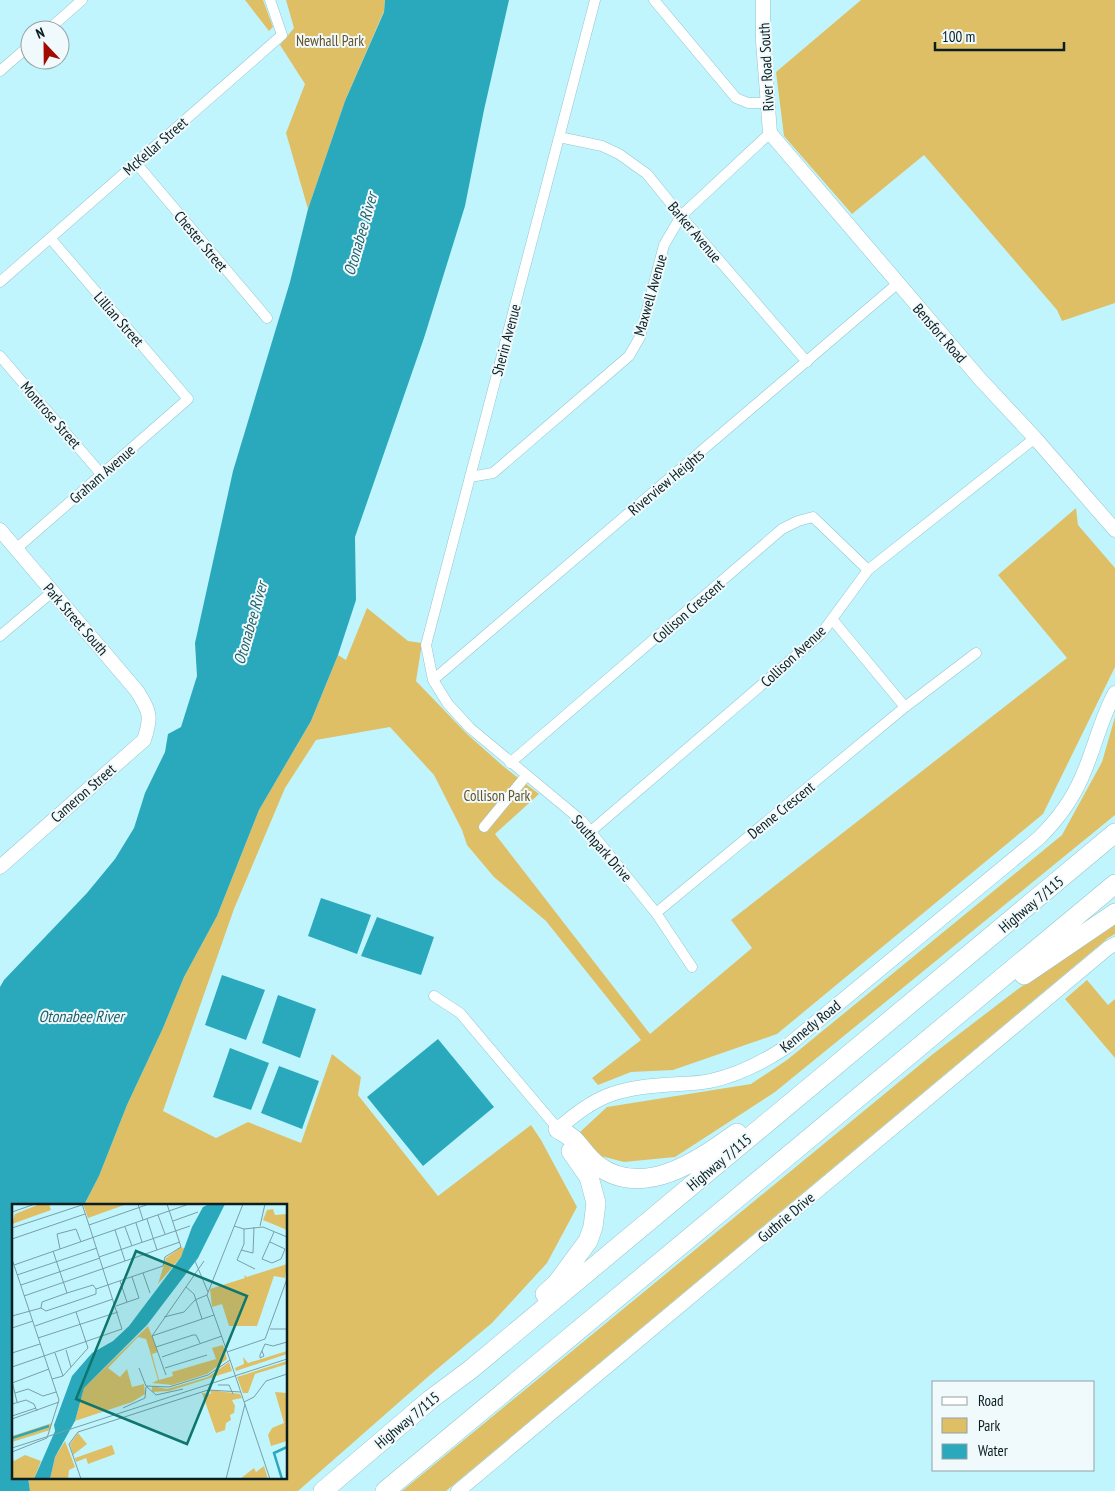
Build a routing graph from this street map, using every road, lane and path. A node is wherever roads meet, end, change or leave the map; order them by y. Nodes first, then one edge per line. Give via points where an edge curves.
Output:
1 (82, 0) edge
2 (270, 0) edge
3 (595, 0) edge
4 (654, 0) edge
5 (763, 0) edge
6 (59, 20) edge
7 (20, 54) edge
8 (0, 71) edge
9 (768, 103) junction
10 (770, 133) junction
11 (559, 137) junction
12 (136, 163) junction
13 (681, 216) junction
14 (50, 238) junction
15 (0, 282) edge
16 (897, 284) junction
17 (267, 318) dead end
18 (0, 356) edge
19 (807, 362) junction
20 (188, 400) joint
21 (1035, 438) junction
22 (102, 475) junction
23 (470, 477) junction
24 (0, 530) edge
25 (1115, 530) edge
26 (16, 549) junction
27 (868, 570) junction
28 (52, 592) junction
29 (832, 618) junction
30 (0, 636) edge
31 (976, 653) dead end
32 (434, 680) junction
33 (1115, 693) edge
34 (905, 707) junction
35 (149, 711) joint
36 (510, 763) junction
37 (526, 776) junction
38 (484, 827) dead end
39 (591, 831) junction
40 (1115, 834) edge
41 (0, 867) edge
42 (1115, 884) edge
43 (656, 913) junction
44 (1115, 913) edge
45 (1115, 944) edge
46 (692, 967) dead end
47 (434, 996) dead end
48 (881, 1027) junction
49 (932, 1036) junction
50 (558, 1129) junction
51 (431, 1399) junction
52 (323, 1491) edge
53 (385, 1491) edge
54 (458, 1491) edge

1 - 6 street
2 - 12 street, McKellar Street via 282,35
3 - 11 street, Sherin Avenue
4 - 9 street via 736,98 748,103
5 - 9 street, River Road South
7 - 8 street
9 - 10 street, River Road South
10 - 13 street, Maxwell Avenue
10 - 16 street, Bensfort Road
11 - 13 street, Barker Avenue via 602,146 619,154 647,174
11 - 23 street, Sherin Avenue
12 - 14 street, McKellar Street
12 - 17 street, Chester Street
13 - 19 street, Barker Avenue
13 - 23 street, Maxwell Avenue via 664,245 640,337 629,356 493,473
14 - 15 street, McKellar Street
14 - 20 street, Lillian Street
16 - 19 street, Riverview Heights
16 - 21 street, Bensfort Road
18 - 22 street, Montrose Street
19 - 32 street, Riverview Heights
20 - 22 street, Graham Avenue
21 - 25 street, Bensfort Road
21 - 27 street, Collison Avenue
22 - 26 street, Graham Avenue
23 - 32 street, Sherin Avenue via 426,645
24 - 26 street, Park Street South
26 - 28 street, Park Street South
27 - 29 street, Collison Avenue
27 - 36 street, Collison Crescent via 813,518 782,529
28 - 30 street
28 - 35 street, Park Street South via 137,691
29 - 34 street
29 - 39 street, Collison Avenue via 821,634
31 - 34 street, Denne Crescent
32 - 36 street, Southpark Drive via 448,704
33 - 50 street, Kennedy Road via 1106,708 1081,779 1052,826 786,1047 762,1062 708,1082 634,1088 604,1096 579,1110
34 - 43 street, Denne Crescent
35 - 41 street, Cameron Street via 150,724 144,740
36 - 37 street, Southpark Drive
37 - 38 street
37 - 39 street, Southpark Drive
39 - 43 street, Southpark Drive
40 - 48 highway, Highway 7/115
42 - 49 highway
43 - 46 street, Southpark Drive
44 - 49 highway via 1047,958 968,1017
45 - 54 street, Guthrie Drive
47 - 50 street via 460,1013
48 - 50 highway via 704,1156 673,1172 642,1178 610,1172 598,1166 570,1136
48 - 51 highway, Highway 7/115
49 - 53 highway
50 - 51 highway via 588,1177 596,1203 588,1241 557,1283
51 - 52 highway, Highway 7/115

